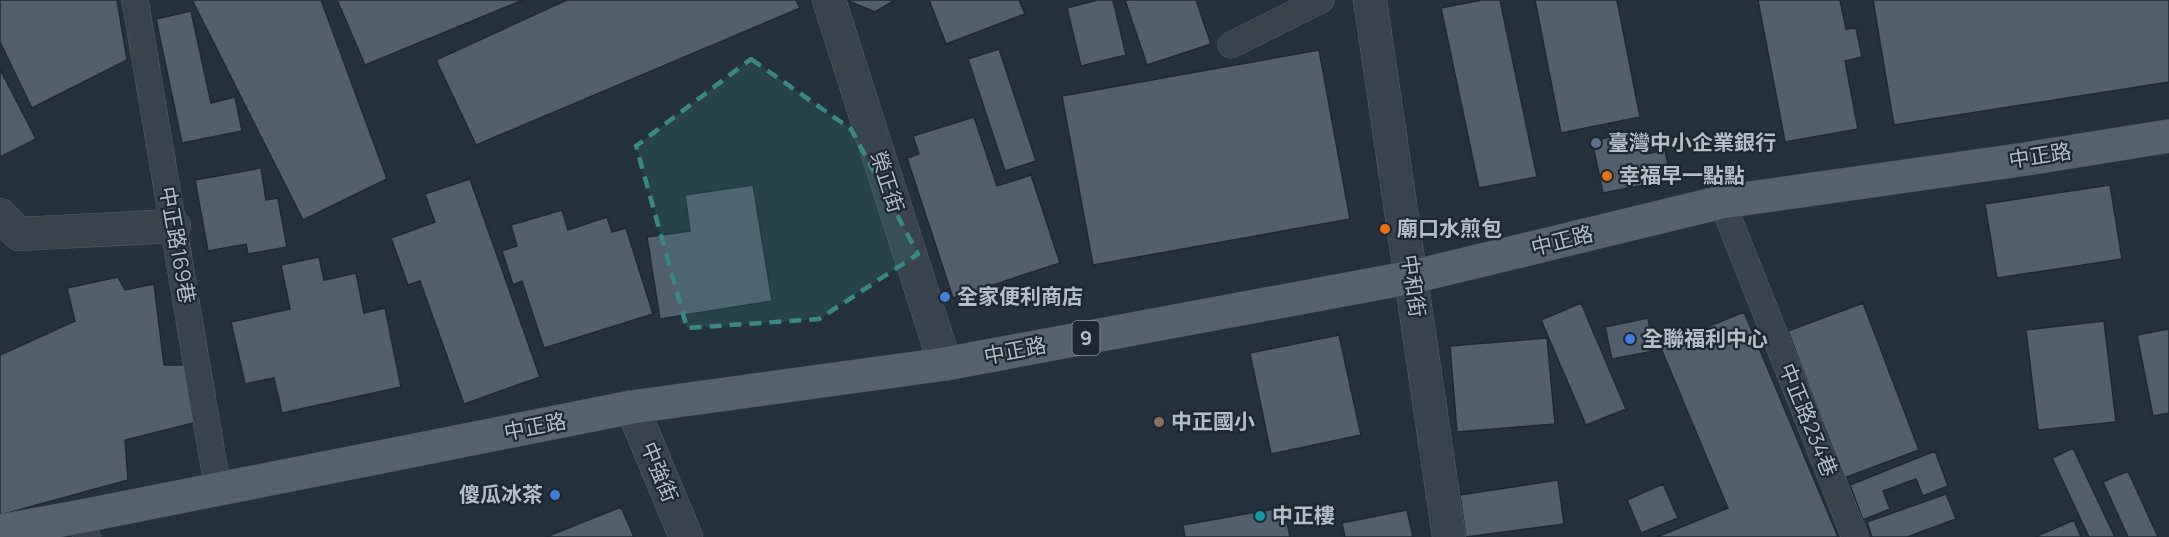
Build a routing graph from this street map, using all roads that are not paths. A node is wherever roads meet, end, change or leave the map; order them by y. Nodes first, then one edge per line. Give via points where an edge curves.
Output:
1 (135, 0) edge
2 (829, 0) edge
3 (1321, 0) edge
4 (1370, 0) edge
5 (1231, 45) dead end
6 (2169, 136) edge
7 (1722, 202) junction
8 (0, 215) edge
9 (174, 226) junction
10 (1412, 277) junction
11 (945, 364) junction
12 (632, 407) junction
13 (218, 490) junction
14 (83, 527) edge
15 (0, 531) edge
16 (686, 537) edge
17 (1449, 537) edge
18 (1855, 537) edge

1 - 9 lane, 中正路169巷
2 - 11 street, 榮正街
3 - 5 lane
4 - 10 street, 中和街
6 - 7 main road, 中正路 / 9
7 - 10 main road, 中正路 / 9
7 - 18 lane, 中正路234巷
8 - 9 street via 19,234
9 - 13 lane, 中正路169巷
10 - 11 main road, 中正路 / 9
10 - 17 street, 中和街
11 - 12 main road, 中正路 / 9
12 - 13 main road, 中正路 / 9
12 - 16 street, 中強街
13 - 14 main road, 中正路 / 9
14 - 15 main road, 中正路 / 9

